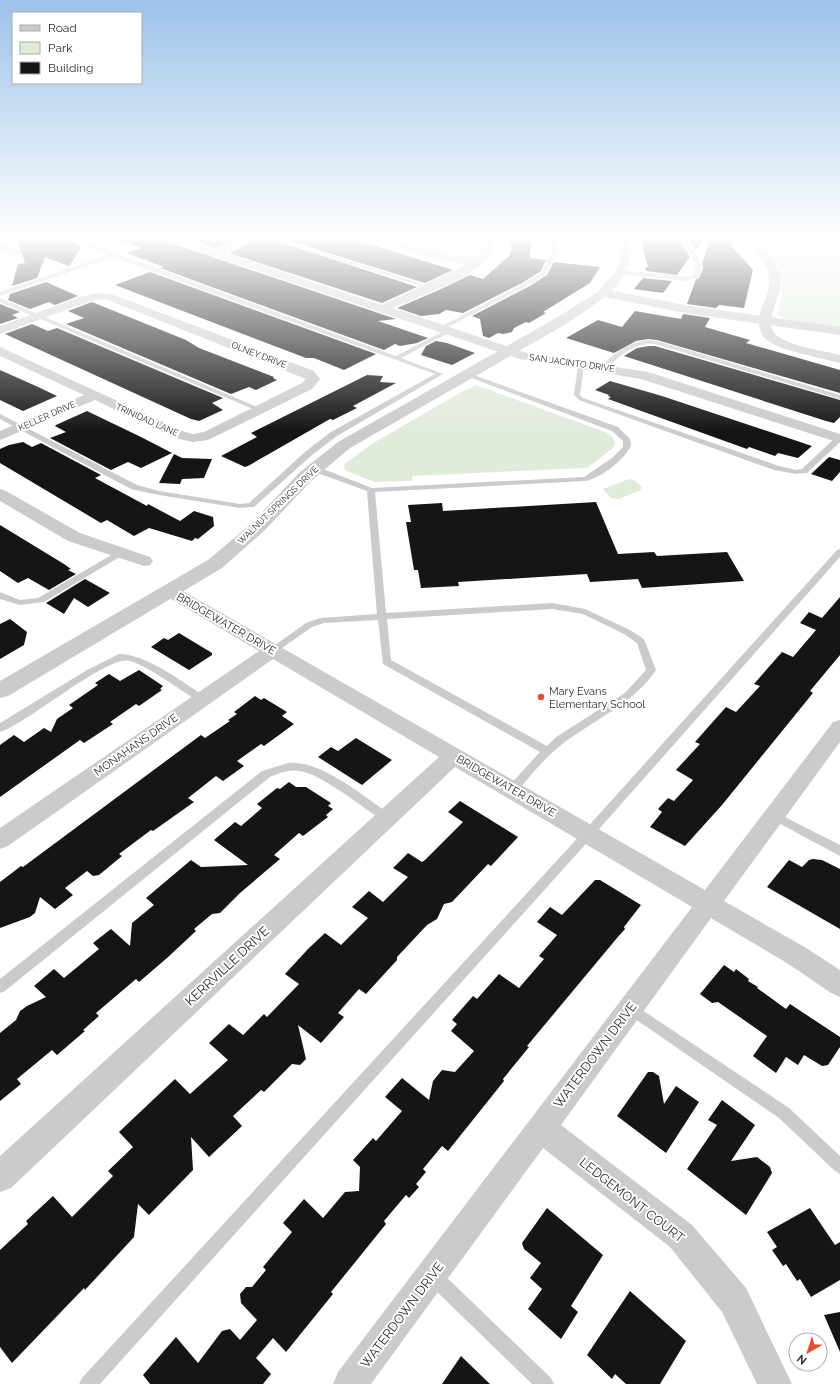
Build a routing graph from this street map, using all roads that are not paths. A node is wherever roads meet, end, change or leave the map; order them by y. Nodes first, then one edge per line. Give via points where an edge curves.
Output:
1 (6, 303) edge
2 (75, 303) edge
3 (124, 303) edge
4 (244, 303) edge
5 (365, 303) edge
6 (394, 303) edge
7 (494, 303) edge
8 (589, 303) edge
9 (648, 303) edge
10 (770, 303) edge
11 (382, 308) junction
12 (39, 316) junction
13 (764, 321) junction
14 (0, 330) edge
15 (445, 330) junction
16 (840, 331) edge
17 (510, 351) junction
18 (0, 352) edge
19 (396, 358) junction
20 (840, 359) edge
21 (581, 364) junction
22 (608, 368) junction
23 (468, 375) junction
24 (313, 379) joint
25 (93, 396) junction
26 (840, 397) edge
27 (260, 410) junction
28 (0, 416) edge
29 (21, 427) junction
30 (0, 436) edge
31 (839, 439) edge
32 (314, 469) junction
33 (370, 490) junction
34 (0, 494) edge
35 (840, 552) edge
36 (120, 553) junction
37 (144, 561) dead end
38 (170, 591) junction
39 (0, 595) edge
40 (382, 617) junction
41 (272, 651) junction
42 (0, 691) edge
43 (202, 699) junction
44 (0, 728) edge
45 (836, 741) edge
46 (548, 750) junction
47 (454, 756) junction
48 (512, 790) junction
49 (775, 816) junction
50 (387, 818) junction
51 (588, 834) junction
52 (0, 840) edge
53 (840, 851) edge
54 (709, 904) junction
55 (840, 985) edge
56 (0, 988) edge
57 (630, 1008) junction
58 (541, 1128) junction
59 (840, 1166) edge
60 (0, 1177) edge
61 (432, 1275) junction
62 (88, 1384) edge
63 (350, 1384) edge
64 (544, 1384) edge
65 (775, 1384) edge

1 - 12 lane
2 - 12 street, OLNEY DRIVE
3 - 24 street, OLNEY DRIVE via 309,374
4 - 19 lane
5 - 11 street, SAN JACINTO DRIVE
6 - 11 street
7 - 15 lane
8 - 17 street, WALNUT SPRINGS DRIVE
9 - 13 street
10 - 13 street
11 - 15 street, SAN JACINTO DRIVE
12 - 14 street, OLNEY DRIVE
12 - 27 lane
13 - 16 street
13 - 20 street via 767,332 777,340
15 - 17 street, SAN JACINTO DRIVE
15 - 19 lane
17 - 21 street, SAN JACINTO DRIVE via 543,360
17 - 23 street, WALNUT SPRINGS DRIVE
18 - 25 street, TRINIDAD LANE
19 - 29 lane via 440,374 334,434 251,505 240,506 134,487
21 - 22 street, SAN JACINTO DRIVE
21 - 31 lane via 577,395 581,399 777,468 804,471
22 - 26 lane via 608,363 635,343 655,342
22 - 31 street, SAN JACINTO DRIVE via 643,375
23 - 32 street, WALNUT SPRINGS DRIVE via 344,445
23 - 33 lane via 615,429 627,440 627,447 593,477 586,479
24 - 27 street, TRINIDAD LANE via 307,386
25 - 27 street, TRINIDAD LANE via 180,435 193,438 208,436
25 - 29 street, KELLER DRIVE
28 - 29 lane
29 - 30 street, KELLER DRIVE
32 - 33 lane
32 - 38 street, WALNUT SPRINGS DRIVE via 258,527 215,564
33 - 40 lane
34 - 36 street via 74,537
35 - 51 lane
36 - 37 street
36 - 39 lane via 40,600 21,603
38 - 41 street, BRIDGEWATER DRIVE
38 - 42 street, WALNUT SPRINGS DRIVE
40 - 41 lane via 323,620 309,625
40 - 46 lane via 386,662
40 - 46 lane via 552,606 585,612 641,641 652,670 629,695
41 - 43 street, MONAHANS DRIVE
41 - 47 street, BRIDGEWATER DRIVE
43 - 44 lane via 144,663 130,657 119,657
43 - 52 street, MONAHANS DRIVE
45 - 49 street, WATERDOWN DRIVE
46 - 48 lane
47 - 48 street, BRIDGEWATER DRIVE
47 - 50 street, KERRVILLE DRIVE
48 - 51 street, BRIDGEWATER DRIVE
49 - 53 lane
49 - 54 street, WATERDOWN DRIVE
50 - 56 lane via 320,775 292,766 276,769 260,779
50 - 60 street, KERRVILLE DRIVE
51 - 54 street, BRIDGEWATER DRIVE
51 - 62 lane
54 - 55 street, BRIDGEWATER DRIVE via 799,957
54 - 57 street, WATERDOWN DRIVE
57 - 58 street, WATERDOWN DRIVE
57 - 59 lane via 784,1113
58 - 61 street, WATERDOWN DRIVE
58 - 65 street, LEDGEMONT COURT via 681,1236 734,1300
61 - 63 street, WATERDOWN DRIVE
61 - 64 lane

